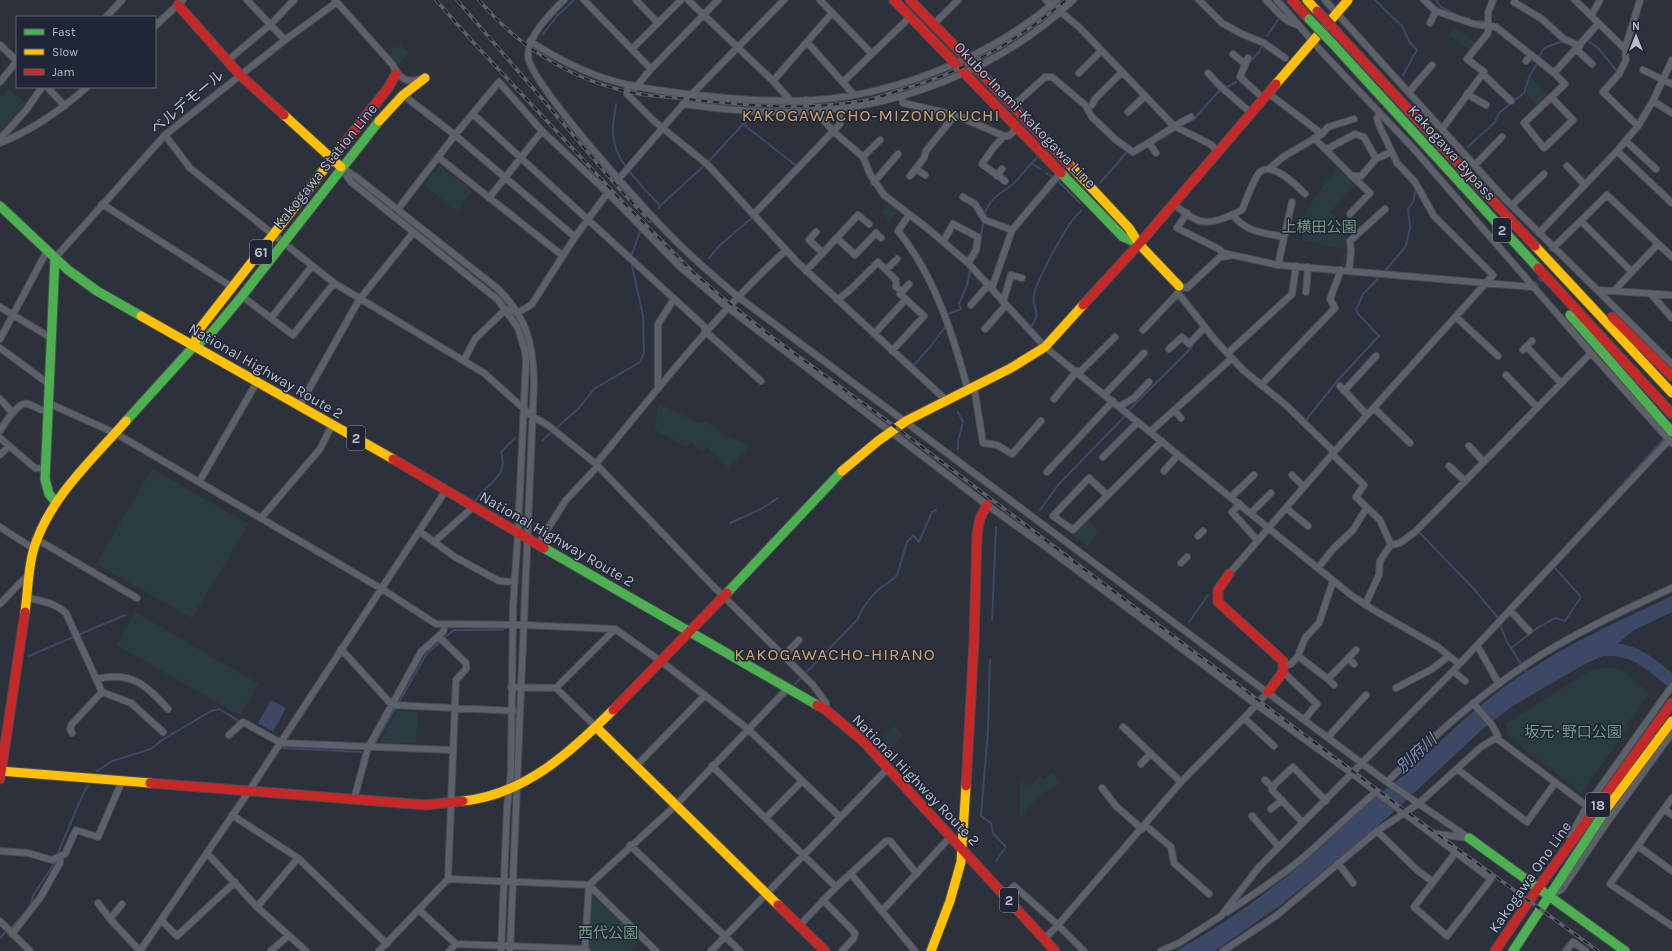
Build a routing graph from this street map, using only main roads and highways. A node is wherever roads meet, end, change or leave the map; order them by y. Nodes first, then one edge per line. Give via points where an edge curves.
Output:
1 (894, 0) edge
2 (910, 0) edge
3 (1292, 0) edge
4 (1307, 0) edge
5 (1348, 0) edge
6 (182, 1) edge
7 (396, 74) road end
8 (425, 78) road end
9 (332, 160) junction
10 (341, 167) junction
11 (0, 206) edge
12 (1501, 229) junction
13 (1531, 240) junction
14 (1139, 244) junction
15 (55, 258) junction
16 (1178, 289) road end
17 (194, 346) junction
18 (1672, 376) edge
19 (1672, 393) edge
20 (1672, 414) edge
21 (1671, 436) edge
22 (56, 502) junction
23 (987, 505) road end
24 (1229, 574) road end
25 (690, 634) junction
26 (1268, 692) road end
27 (1672, 703) edge
28 (596, 727) junction
29 (1670, 728) edge
30 (0, 774) edge
31 (1469, 838) road end
32 (963, 849) junction
33 (1538, 888) junction
34 (1549, 897) junction
35 (825, 951) edge
36 (931, 951) edge
37 (1055, 951) edge
38 (1495, 951) edge
39 (1513, 951) edge
40 (1625, 951) edge

1 - 14 main road, Okubo-Inami-Kakogawa Line via 1123,237
2 - 14 main road, Okubo-Inami-Kakogawa Line via 1129,228
3 - 12 main road, Kakogawa Bypass / 2, bridge via 1420,137
4 - 13 main road, Kakogawa Bypass / 2, bridge
5 - 14 main road
6 - 9 main road via 240,75
7 - 9 main road, Kakogawa Station Line / 61
8 - 10 main road, Kakogawa Station Line / 61 via 403,95 370,130
9 - 10 main road
9 - 17 main road, Kakogawa Station Line / 61 via 198,331
10 - 17 main road, Kakogawa Station Line / 61 via 242,296 208,337
11 - 15 main road, National Highway Route 2 / 2
12 - 20 main road, Kakogawa Bypass / 2
12 - 21 main road
13 - 18 main road
13 - 19 main road, Kakogawa Bypass / 2
14 - 16 main road
14 - 25 main road via 1045,347 1011,368 906,421 836,476
15 - 17 main road, National Highway Route 2 / 2 via 97,291
15 - 22 main road via 45,469 46,487
17 - 22 main road
17 - 25 main road, National Highway Route 2 / 2 via 300,405
22 - 30 main road via 34,550
23 - 32 main road via 980,518 977,534
24 - 26 main road via 1218,587 1218,602 1280,657 1283,669
25 - 28 main road
25 - 32 main road, National Highway Route 2 / 2 via 826,710 854,732
27 - 33 main road, Kakogawa Ono Line / 18
28 - 30 main road via 563,757 512,788 491,796 426,805
28 - 35 main road
29 - 34 main road, Kakogawa Ono Line / 18 via 1614,798
31 - 33 main road
32 - 36 main road via 952,895
32 - 37 main road, National Highway Route 2 / 2
33 - 34 main road
33 - 38 main road, Kakogawa Ono Line / 18
34 - 39 main road, Kakogawa Ono Line / 18
34 - 40 main road

